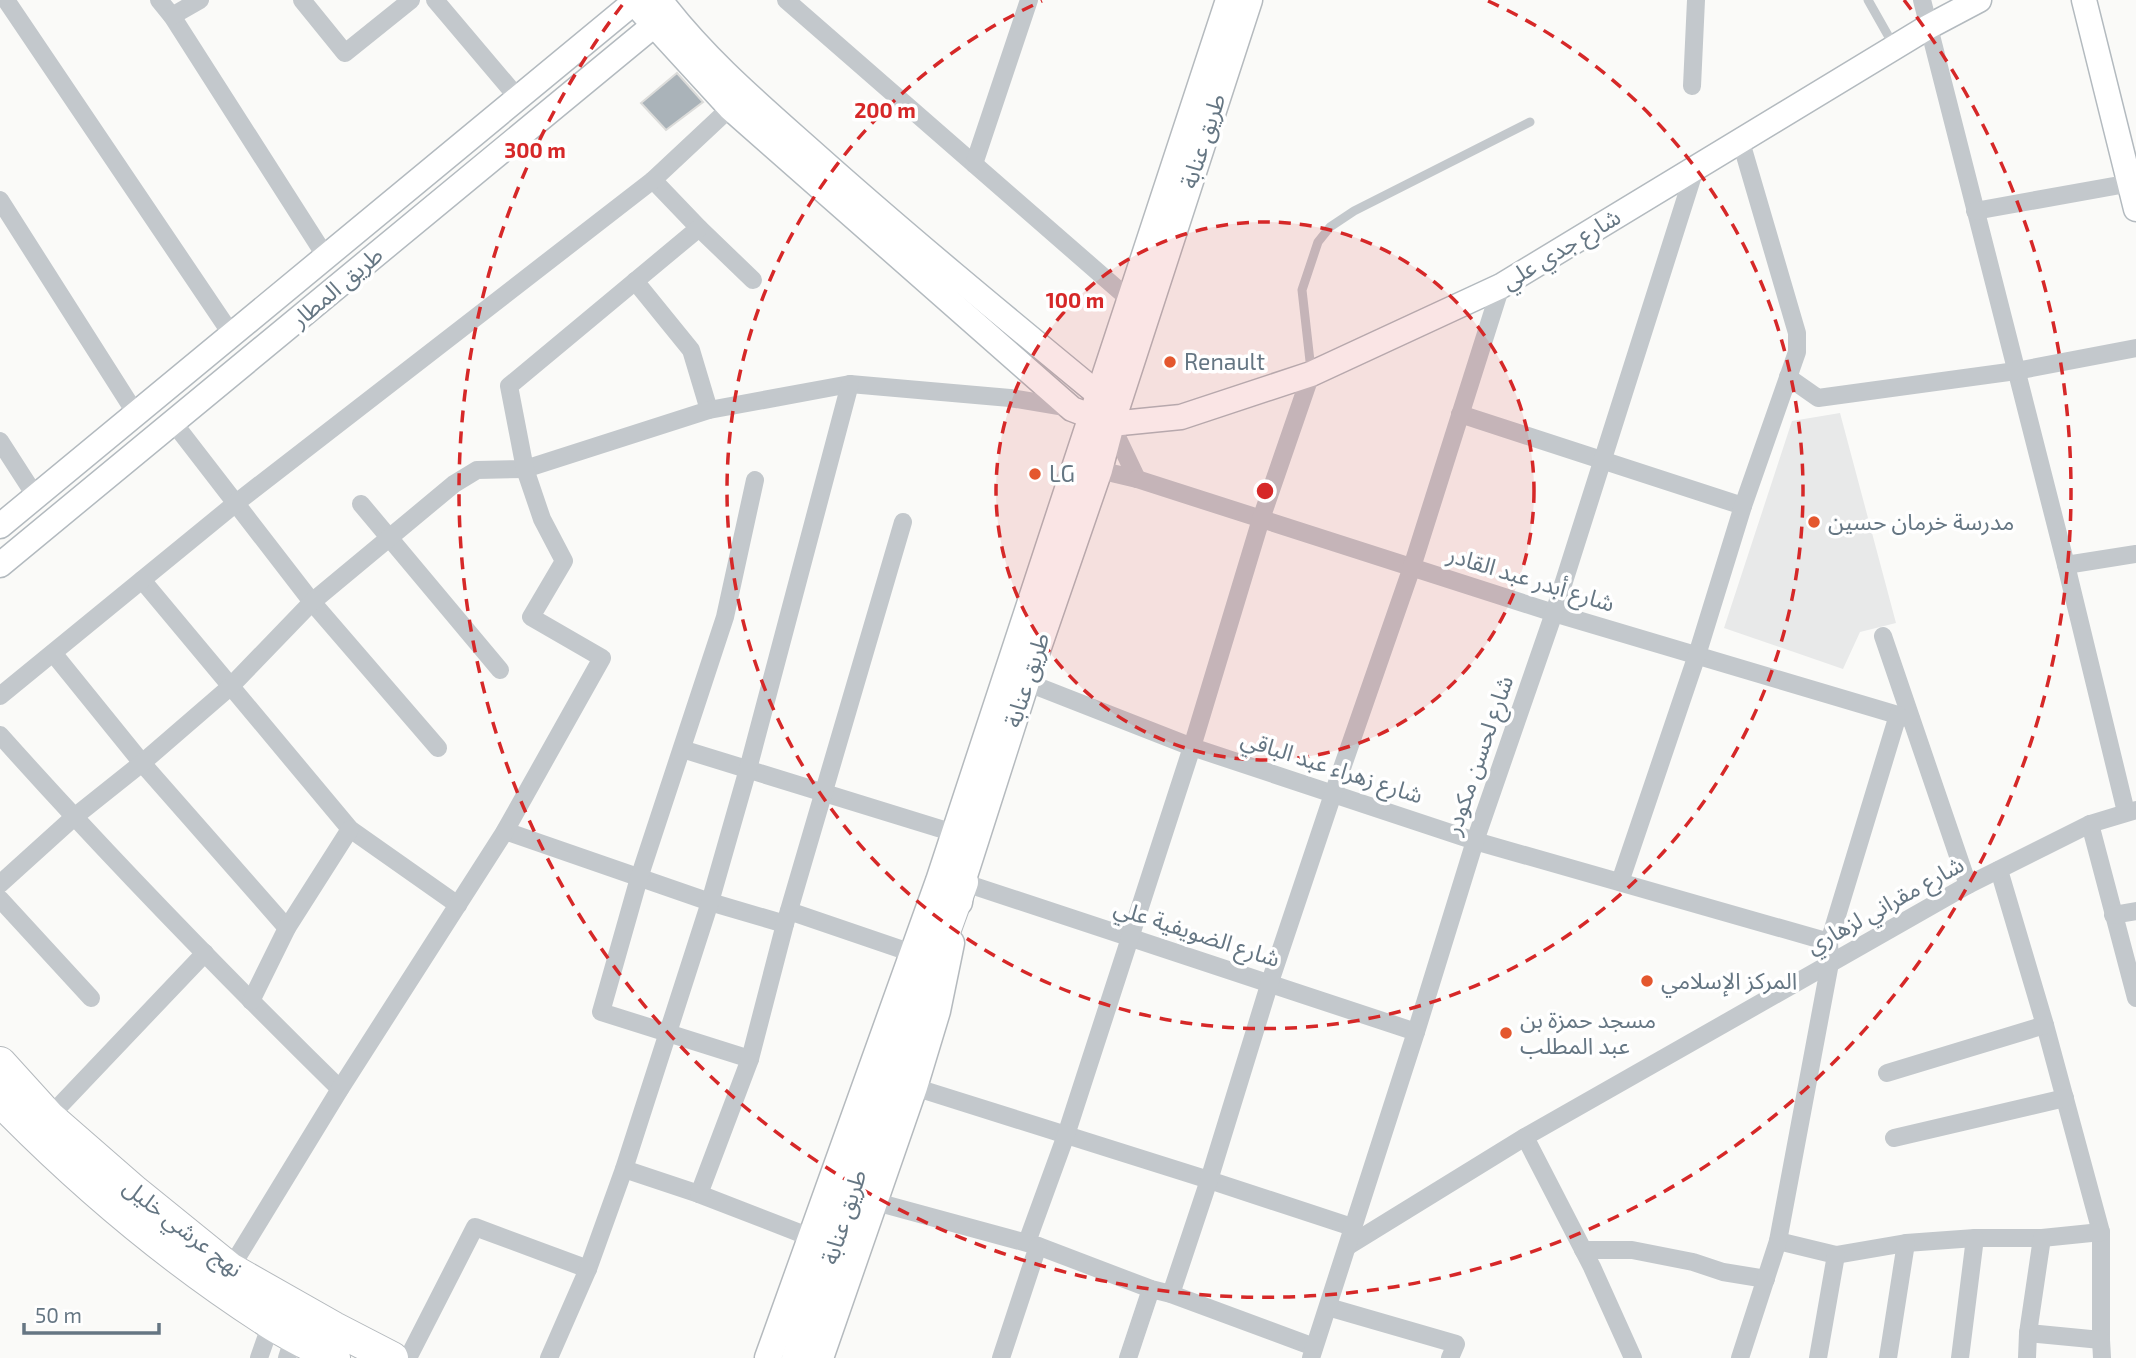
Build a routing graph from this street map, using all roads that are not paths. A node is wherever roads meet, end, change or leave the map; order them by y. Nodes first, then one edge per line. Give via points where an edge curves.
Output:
1 (6, 0) edge
2 (159, 0) edge
3 (200, 0) edge
4 (302, 0) edge
5 (411, 0) edge
6 (435, 0) edge
7 (786, 0) edge
8 (1029, 0) edge
9 (1228, 0) edge
10 (1249, 0) edge
11 (1696, 0) edge
12 (1868, 0) edge
13 (1922, 0) edge
14 (1979, 0) edge
15 (2084, 0) edge
16 (648, 1) edge
17 (172, 16) junction
18 (654, 25) junction
19 (1928, 27) junction
20 (1894, 47) junction
21 (1692, 86) dead end
22 (518, 98) junction
23 (730, 108) junction
24 (1530, 122) dead end
25 (1741, 142) junction
26 (974, 164) junction
27 (1695, 169) junction
28 (653, 180) junction
29 (2133, 183) edge
30 (0, 200) edge
31 (2136, 209) edge
32 (1975, 211) junction
33 (699, 228) junction
34 (326, 257) junction
35 (753, 280) dead end
36 (635, 281) junction
37 (1501, 286) junction
38 (1130, 300) junction
39 (232, 335) junction
40 (2136, 348) edge
41 (2017, 371) junction
42 (1311, 374) junction
43 (1788, 377) junction
44 (850, 384) junction
45 (709, 410) junction
46 (1093, 411) junction
47 (136, 414) junction
48 (1460, 414) junction
49 (173, 422) junction
50 (0, 442) edge
51 (1602, 460) junction
52 (524, 469) junction
53 (1099, 470) junction
54 (1137, 479) junction
55 (755, 480) dead end
56 (36, 497) junction
57 (236, 503) junction
58 (361, 503) dead end
59 (1744, 506) junction
60 (1261, 519) junction
61 (903, 522) dead end
62 (0, 526) edge
63 (389, 538) junction
64 (2136, 554) edge
65 (0, 565) edge
66 (2066, 565) junction
67 (1412, 567) junction
68 (142, 580) junction
69 (312, 602) junction
70 (1554, 613) junction
71 (1883, 636) dead end
72 (53, 653) junction
73 (1697, 655) junction
74 (500, 670) dead end
75 (1026, 682) junction
76 (230, 687) junction
77 (0, 696) edge
78 (1905, 717) junction
79 (0, 736) edge
80 (1192, 747) junction
81 (438, 748) dead end
82 (682, 749) junction
83 (142, 763) junction
84 (748, 769) junction
85 (823, 794) junction
86 (1333, 794) junction
87 (2131, 811) edge
88 (73, 818) junction
89 (2090, 824) junction
90 (350, 830) junction
91 (505, 831) junction
92 (954, 833) junction
93 (1475, 841) junction
94 (1999, 870) junction
95 (639, 878) junction
96 (950, 881) junction
97 (1620, 881) junction
98 (0, 884) edge
99 (1968, 885) junction
100 (0, 900) edge
101 (710, 902) junction
102 (458, 905) junction
103 (2136, 911) edge
104 (2113, 915) junction
105 (787, 918) junction
106 (287, 928) junction
107 (1130, 937) junction
108 (1829, 942) junction
109 (205, 953) junction
110 (912, 953) junction
111 (1830, 963) junction
112 (1270, 982) junction
113 (2135, 993) edge
114 (91, 998) dead end
115 (251, 1001) junction
116 (2045, 1025) junction
117 (1416, 1031) junction
118 (667, 1033) junction
119 (750, 1059) junction
120 (0, 1063) edge
121 (1887, 1073) dead end
122 (914, 1087) junction
123 (340, 1089) junction
124 (2065, 1098) junction
125 (0, 1100) edge
126 (49, 1117) junction
127 (1066, 1135) junction
128 (1525, 1137) junction
129 (1894, 1138) dead end
130 (624, 1169) junction
131 (1209, 1180) junction
132 (699, 1194) junction
133 (876, 1202) junction
134 (1352, 1227) junction
135 (2101, 1232) junction
136 (810, 1237) junction
137 (1975, 1238) junction
138 (2042, 1238) junction
139 (1778, 1241) junction
140 (1906, 1242) junction
141 (1033, 1244) junction
142 (1348, 1246) junction
143 (1583, 1250) junction
144 (1836, 1255) junction
145 (230, 1269) junction
146 (588, 1269) junction
147 (1766, 1279) junction
148 (1151, 1289) junction
149 (1171, 1294) junction
150 (1328, 1307) junction
151 (286, 1330) edge
152 (2028, 1333) junction
153 (2101, 1349) edge
154 (1312, 1353) edge
155 (259, 1358) edge
156 (334, 1358) edge
157 (392, 1358) edge
158 (408, 1358) edge
159 (549, 1358) edge
160 (768, 1358) edge
161 (784, 1358) edge
162 (798, 1358) edge
163 (820, 1358) edge
164 (1001, 1358) edge
165 (1128, 1358) edge
166 (1450, 1358) edge
167 (1633, 1358) edge
168 (1740, 1358) edge
169 (1818, 1358) edge
170 (1888, 1358) edge
171 (1960, 1358) edge
172 (2027, 1358) edge

1 - 39 street
2 - 17 street
3 - 17 street
4 - 5 street via 345,53
6 - 22 street
7 - 26 street
8 - 26 street
9 - 38 main road, طريق عنابة
10 - 46 main road, طريق عنابة
11 - 21 street
12 - 20 lane
13 - 19 street
14 - 19 street, شارع جدي علي
15 - 29 street
16 - 18 street
16 - 22 street, طريق المطار
16 - 46 street
17 - 34 street
18 - 23 street
18 - 49 street, طريق المطار
19 - 20 street, شارع جدي علي
19 - 32 street
20 - 25 street, شارع جدي علي
22 - 34 street, طريق المطار
23 - 28 street
23 - 46 street
24 - 42 lane via 1330,227 1318,242 1302,290
25 - 27 street, شارع جدي علي
25 - 43 street via 1797,333 1797,352
26 - 38 street
27 - 37 street, شارع جدي علي
27 - 51 street, شارع لحسن مكودر
28 - 33 street
28 - 57 street
29 - 31 street
29 - 32 street
30 - 47 street
32 - 41 street
33 - 35 street
33 - 36 street
34 - 39 street, طريق المطار
36 - 45 street via 691,350
36 - 52 street via 509,386
37 - 42 street, شارع جدي علي
37 - 48 street
38 - 46 main road, طريق عنابة
39 - 47 street, طريق المطار
40 - 41 street
41 - 43 street via 1818,398
41 - 66 street
42 - 46 street, شارع جدي علي via 1181,417
42 - 60 street
43 - 59 street
44 - 45 street
44 - 46 street via 1010,398
44 - 84 street
45 - 52 street
46 - 53 main road, طريق عنابة
46 - 54 street
46 - 92 main road, طريق عنابة
47 - 56 street, طريق المطار
48 - 51 street
48 - 67 street
49 - 57 street
49 - 65 street, طريق المطار
50 - 56 street
51 - 59 street
51 - 70 street, شارع لحسن مكودر
52 - 63 street via 477,470
52 - 91 street via 564,561 531,617 602,658
53 - 54 street, شارع أبدر عبد القادر
53 - 75 main road, طريق عنابة
54 - 60 street, شارع أبدر عبد القادر
55 - 82 street via 725,617
56 - 62 street, طريق المطار
57 - 68 street
57 - 69 street
58 - 63 street
59 - 73 street
60 - 67 street, شارع أبدر عبد القادر
60 - 80 street
61 - 85 street
63 - 69 street
63 - 74 street
64 - 66 street
66 - 87 street
67 - 70 street, شارع أبدر عبد القادر
67 - 86 street
68 - 72 street
68 - 76 street
69 - 76 street
69 - 81 street
70 - 73 street, شارع أبدر عبد القادر
70 - 93 street, شارع لحسن مكودر
71 - 78 street
72 - 77 street
72 - 83 street
73 - 78 street, شارع أبدر عبد القادر
73 - 97 street
75 - 80 street, شارع زهراء عبد الباقي
75 - 96 main road, طريق عنابة
76 - 83 street
76 - 90 street
78 - 99 street
78 - 108 street
79 - 88 street
80 - 86 street, شارع زهراء عبد الباقي
80 - 107 street
82 - 84 street
82 - 95 street
83 - 88 street
83 - 106 street
84 - 85 street
84 - 101 street
85 - 92 street
85 - 105 street
86 - 93 street, شارع زهراء عبد الباقي
86 - 112 street
87 - 89 street, شارع مقراني لزهاري
88 - 98 street
88 - 109 street
89 - 94 street, شارع مقراني لزهاري
89 - 104 street
90 - 102 street
90 - 106 street
91 - 95 street
91 - 102 street
92 - 96 main road, طريق عنابة
93 - 97 street, شارع زهراء عبد الباقي
93 - 117 street, شارع لحسن مكودر
94 - 99 street, شارع مقراني لزهاري
94 - 116 street
95 - 101 street
95 - 118 street via 601,1012
96 - 107 street, شارع الضويفية علي
96 - 110 main road
96 - 122 main road via 937,1011
96 - 161 highway, طريق عنابة via 920,951
96 - 162 highway, طريق عنابة
97 - 108 street, شارع زهراء عبد الباقي
99 - 111 street, شارع مقراني لزهاري
100 - 114 street
101 - 105 street
101 - 118 street
102 - 123 street
103 - 104 street
104 - 113 street
105 - 110 street
105 - 119 street
106 - 115 street
107 - 112 street, شارع الضويفية علي
107 - 127 street
108 - 111 street
109 - 115 street
109 - 126 street
110 - 136 main road
111 - 128 street, شارع مقراني لزهاري
111 - 139 street
112 - 117 street, شارع الضويفية علي
112 - 131 street
115 - 123 street
116 - 121 street
116 - 124 street
117 - 134 street, شارع لحسن مكودر
118 - 119 street
118 - 130 street
119 - 132 street
120 - 126 highway, نهج عرشي خليل
122 - 127 street
122 - 133 main road
123 - 145 street
124 - 129 street
124 - 135 street
125 - 151 highway, نهج عرشي خليل via 105,1200 175,1255
126 - 145 highway, نهج عرشي خليل
127 - 131 street
127 - 141 street
128 - 142 street, شارع مقراني لزهاري
128 - 143 street
130 - 132 street
130 - 146 street
131 - 134 street
131 - 149 street
132 - 136 street
133 - 141 street
133 - 163 main road
134 - 142 street, شارع لحسن مكودر
135 - 138 street
135 - 153 street
136 - 160 main road
137 - 138 street
137 - 140 street
137 - 171 street
138 - 152 street
139 - 144 street
139 - 147 street
140 - 144 street
140 - 170 street
141 - 148 street
141 - 164 street
142 - 150 street, شارع لحسن مكودر
143 - 147 street via 1632,1250
143 - 167 street
144 - 169 street
145 - 151 highway, نهج عرشي خليل
146 - 158 street via 475,1227
146 - 159 street
147 - 168 street
148 - 149 street
148 - 165 street
149 - 154 street
150 - 154 street, شارع لحسن مكودر
150 - 166 street via 1456,1344
151 - 155 street
151 - 156 highway, نهج عرشي خليل
151 - 157 highway, نهج عرشي خليل via 334,1328
152 - 153 street
152 - 172 street

